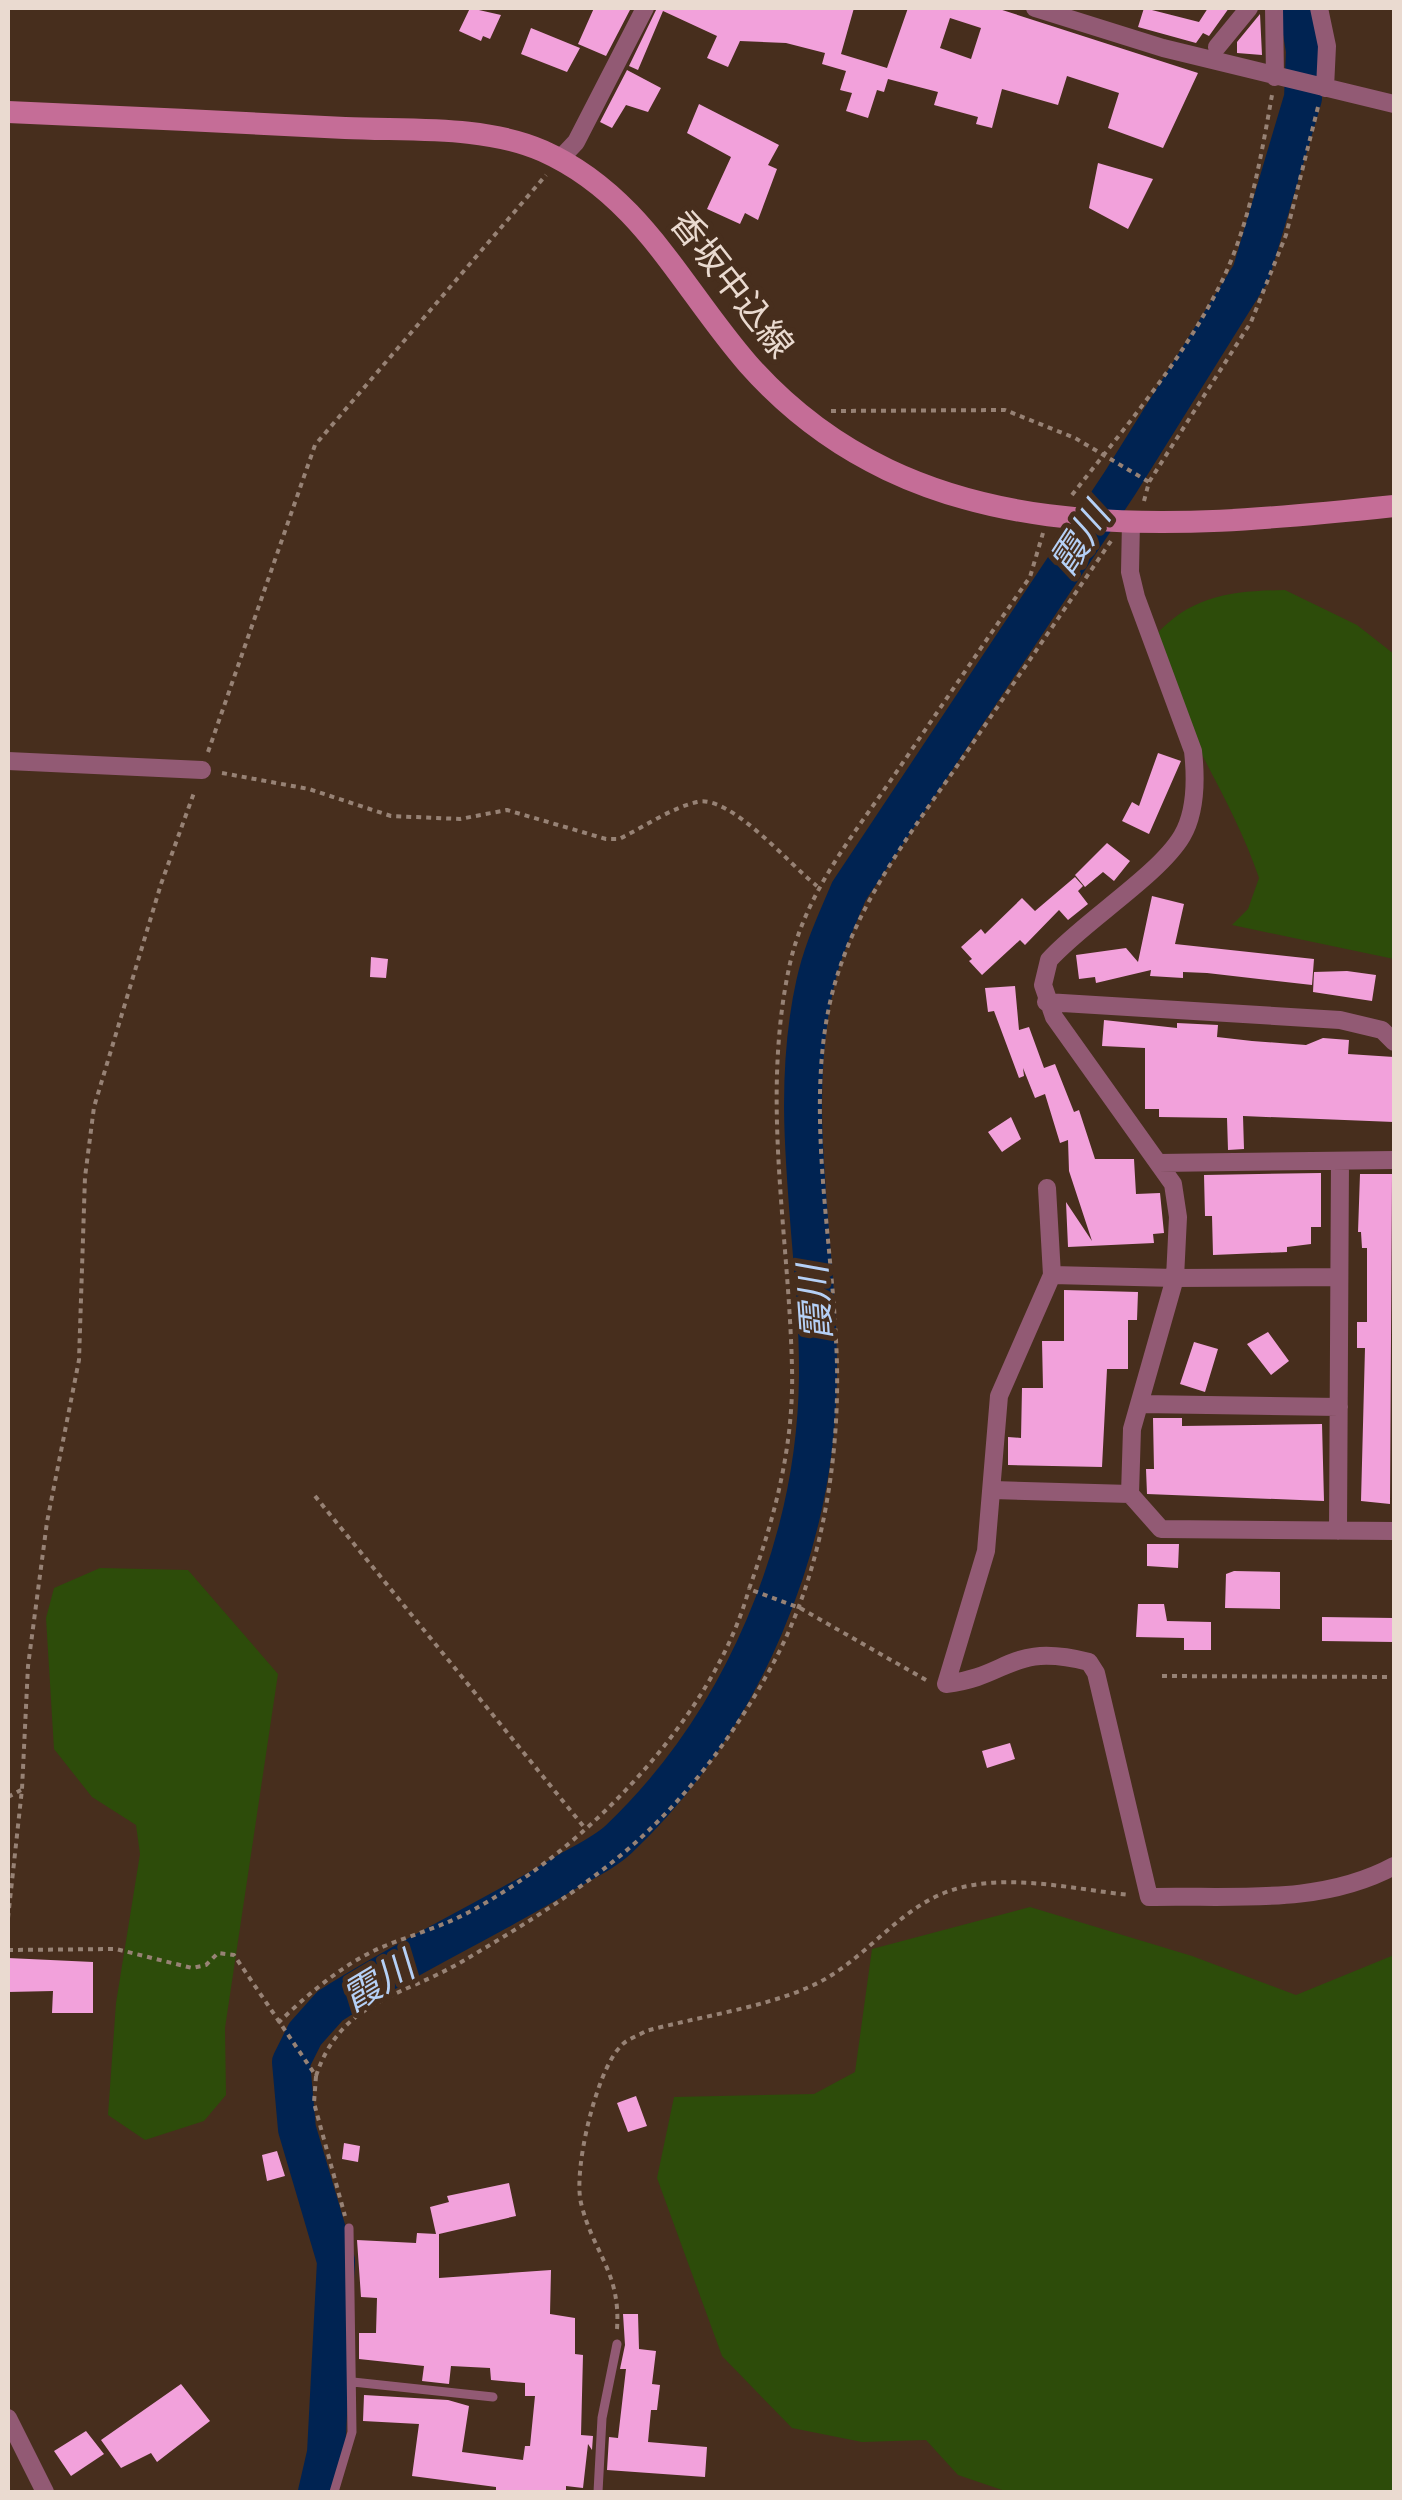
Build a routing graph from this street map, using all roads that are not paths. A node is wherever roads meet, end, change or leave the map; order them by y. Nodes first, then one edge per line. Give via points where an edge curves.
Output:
1 (645, 8) edge
2 (1036, 8) edge
3 (1250, 8) edge
4 (1274, 8) edge
5 (1319, 8) edge
6 (1217, 47) dead end
7 (1279, 78) junction
8 (1321, 88) junction
9 (1394, 104) edge
10 (8, 112) edge
11 (560, 159) junction
12 (1394, 506) edge
13 (1129, 521) junction
14 (8, 761) edge
15 (202, 770) road end
16 (1046, 1002) junction
17 (1394, 1042) edge
18 (1394, 1160) edge
19 (1340, 1161) junction
20 (1158, 1163) junction
21 (1047, 1188) dead end
22 (1052, 1275) junction
23 (1339, 1276) junction
24 (1175, 1278) junction
25 (1142, 1404) junction
26 (1339, 1407) junction
27 (992, 1490) junction
28 (1130, 1494) junction
29 (1338, 1531) junction
30 (1394, 1531) edge
31 (1394, 1866) edge
32 (348, 2228) road end
33 (617, 2344) road end
34 (352, 2382) junction
35 (493, 2397) dead end
36 (8, 2418) edge
37 (45, 2492) edge
38 (334, 2492) edge
39 (598, 2492) edge

1 - 11 street via 576,142
2 - 7 street
3 - 6 street
4 - 7 street
5 - 8 street via 1327,46
7 - 8 street
8 - 9 street
10 - 11 main road, 香坂中込線 via 457,133
11 - 13 main road, 香坂中込線 via 629,209 747,362 804,416 872,464 985,507
12 - 13 main road, 香坂中込線 via 1294,517
13 - 16 street via 1136,597 1193,751 1190,817 1170,852 1049,960
14 - 15 street
16 - 17 street via 1340,1020 1382,1030
16 - 20 street
18 - 19 street
19 - 20 street
19 - 23 street
20 - 24 street via 1172,1184 1178,1218
21 - 22 street
22 - 24 street
22 - 27 street via 999,1396
23 - 24 street
23 - 26 street
24 - 25 street
25 - 26 street
25 - 28 street via 1132,1429
26 - 29 street
27 - 28 street
27 - 31 street via 986,1551 946,1684 1034,1654 1089,1662 1149,1897 1327,1892
28 - 29 street via 1161,1529
29 - 30 street
32 - 34 lane
33 - 39 lane via 602,2418
34 - 35 lane
34 - 38 lane via 352,2432
36 - 37 street

